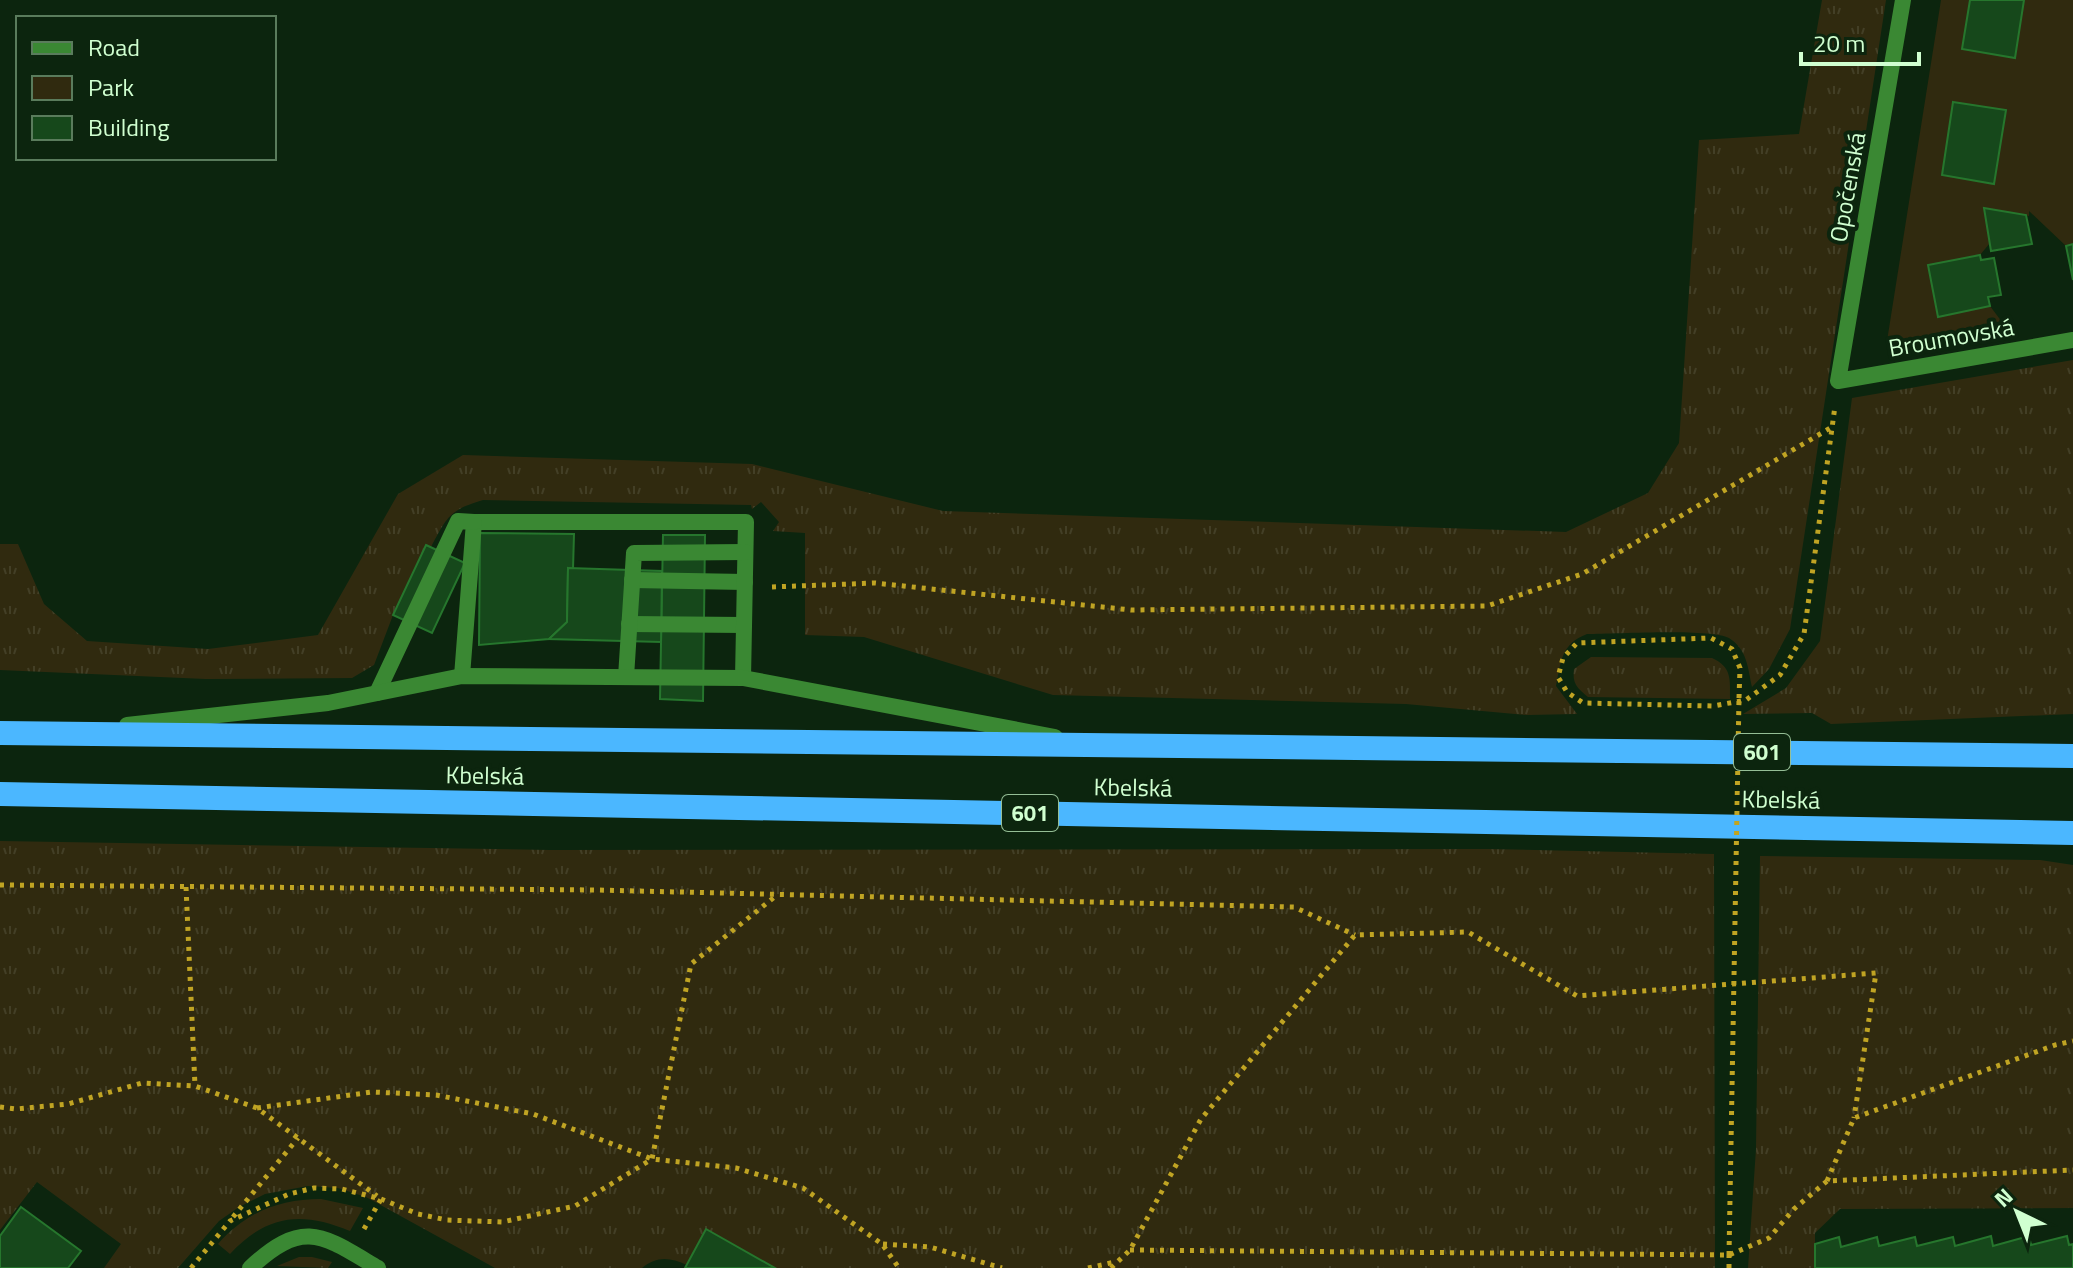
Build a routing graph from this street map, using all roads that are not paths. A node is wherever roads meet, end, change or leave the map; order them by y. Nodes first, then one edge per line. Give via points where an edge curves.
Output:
1 (1903, 0) edge
2 (2073, 340) edge
3 (1838, 381) joint
4 (474, 522) junction
5 (745, 552) junction
6 (632, 580) junction
7 (745, 585) junction
8 (629, 624) junction
9 (744, 625) junction
10 (462, 676) junction
11 (626, 677) junction
12 (743, 678) junction
13 (377, 693) junction
14 (0, 733) edge
15 (44, 734) junction
16 (1100, 745) junction
17 (2073, 756) edge
18 (0, 794) edge
19 (2073, 833) edge
20 (250, 1268) edge
21 (378, 1268) edge

1 - 3 street, Opočenská
2 - 3 street, Broumovská
4 - 5 street via 746,522
4 - 10 street
4 - 13 street via 458,521
5 - 6 street via 634,553
5 - 7 street
6 - 7 street
6 - 8 street
7 - 9 street
8 - 9 street
8 - 11 street
9 - 12 street
10 - 11 street
10 - 13 street
11 - 12 street
12 - 16 street
13 - 15 street
14 - 15 highway, Kbelská / 601
15 - 16 highway, Kbelská / 601
16 - 17 highway, Kbelská / 601
18 - 19 highway, Kbelská / 601
20 - 21 street via 279,1243 304,1235 327,1239

